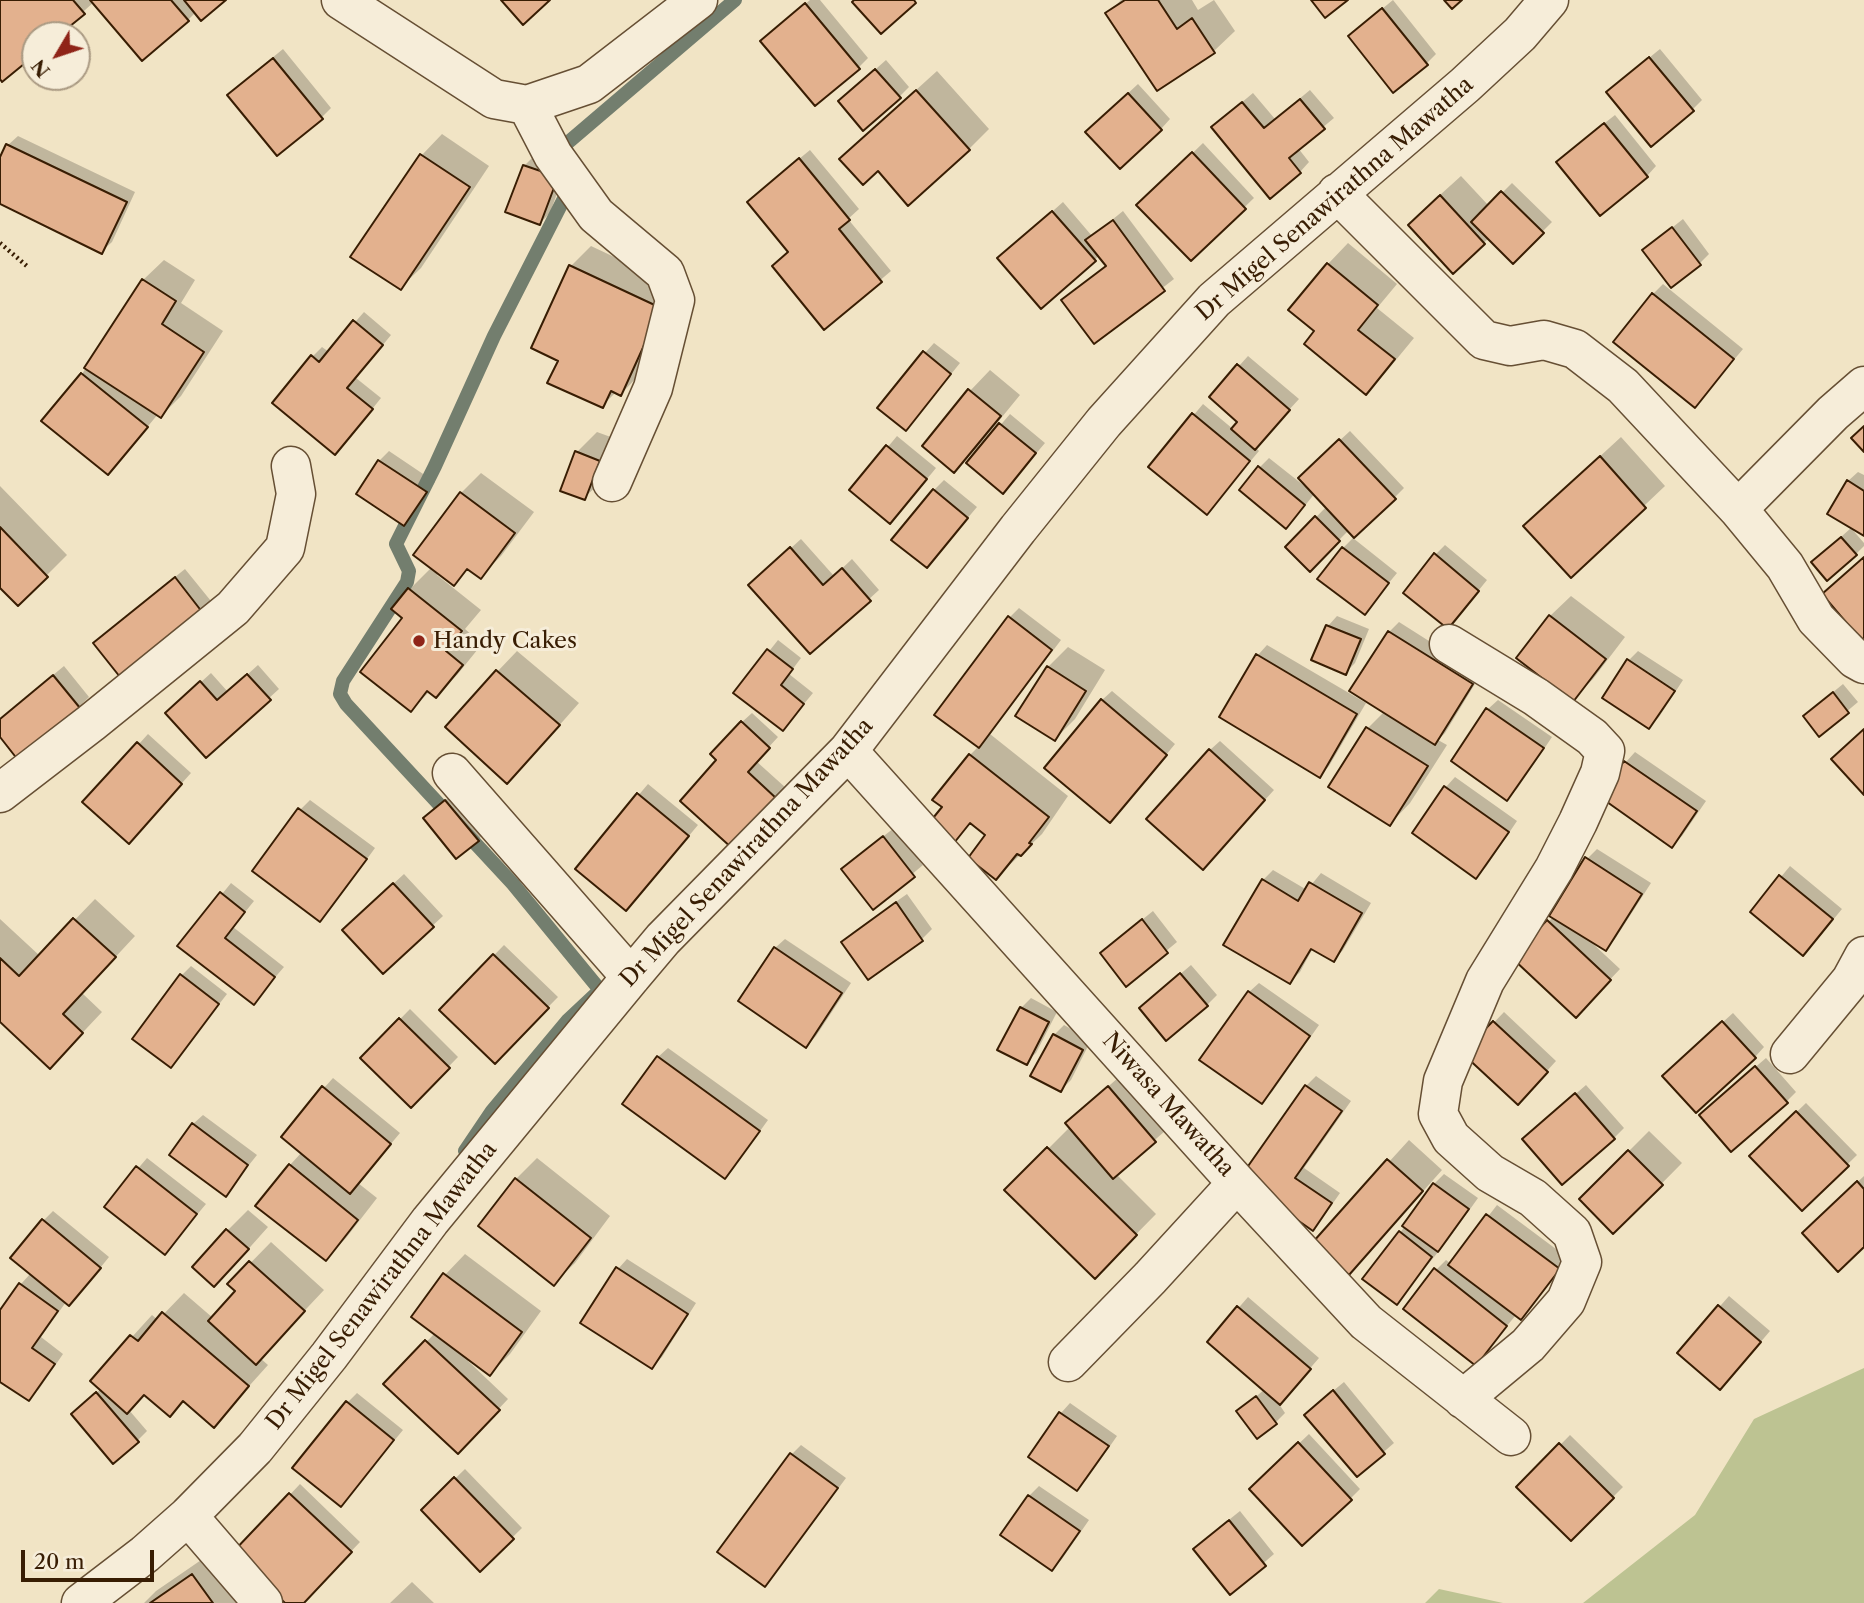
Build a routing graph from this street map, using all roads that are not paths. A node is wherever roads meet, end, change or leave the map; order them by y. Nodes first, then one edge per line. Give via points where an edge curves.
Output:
1 (341, 0) edge
2 (698, 0) edge
3 (1549, 0) edge
4 (527, 105) junction
5 (1337, 193) junction
6 (1864, 386) edge
7 (291, 466) dead end
8 (612, 482) dead end
9 (1738, 509) junction
10 (1449, 644) dead end
11 (1864, 664) edge
12 (848, 751) junction
13 (452, 773) dead end
14 (0, 793) edge
15 (1864, 956) edge
16 (631, 977) junction
17 (1790, 1054) dead end
18 (1237, 1183) junction
19 (1068, 1362) dead end
20 (1463, 1399) junction
21 (1511, 1436) dead end
22 (188, 1516) junction
23 (81, 1603) edge
24 (263, 1603) edge

1 - 4 street via 494,99
2 - 4 street via 589,84
3 - 5 street, Dr Migel Senawirathna Mawatha via 1465,85
4 - 8 street via 553,155 596,215 665,273 675,300 653,388
5 - 9 street via 1484,340 1510,346 1544,340 1575,349 1623,386
5 - 12 street, Dr Migel Senawirathna Mawatha via 1214,300 1104,422
6 - 9 street
7 - 14 street via 296,495 285,548 233,608
9 - 11 street via 1785,566 1816,619
10 - 20 street via 1536,697 1605,751 1578,822 1485,981 1443,1082 1438,1114 1451,1138 1572,1233 1582,1262 1566,1301 1535,1336
12 - 16 street, Dr Migel Senawirathna Mawatha
12 - 18 street, Niwasa Mawatha
13 - 16 street
15 - 17 street via 1851,980
16 - 22 street, Dr Migel Senawirathna Mawatha via 430,1221 255,1448
18 - 19 street
18 - 20 street, Niwasa Mawatha via 1366,1322
20 - 21 street, Niwasa Mawatha
22 - 23 street, Dr Migel Senawirathna Mawatha
22 - 24 street

